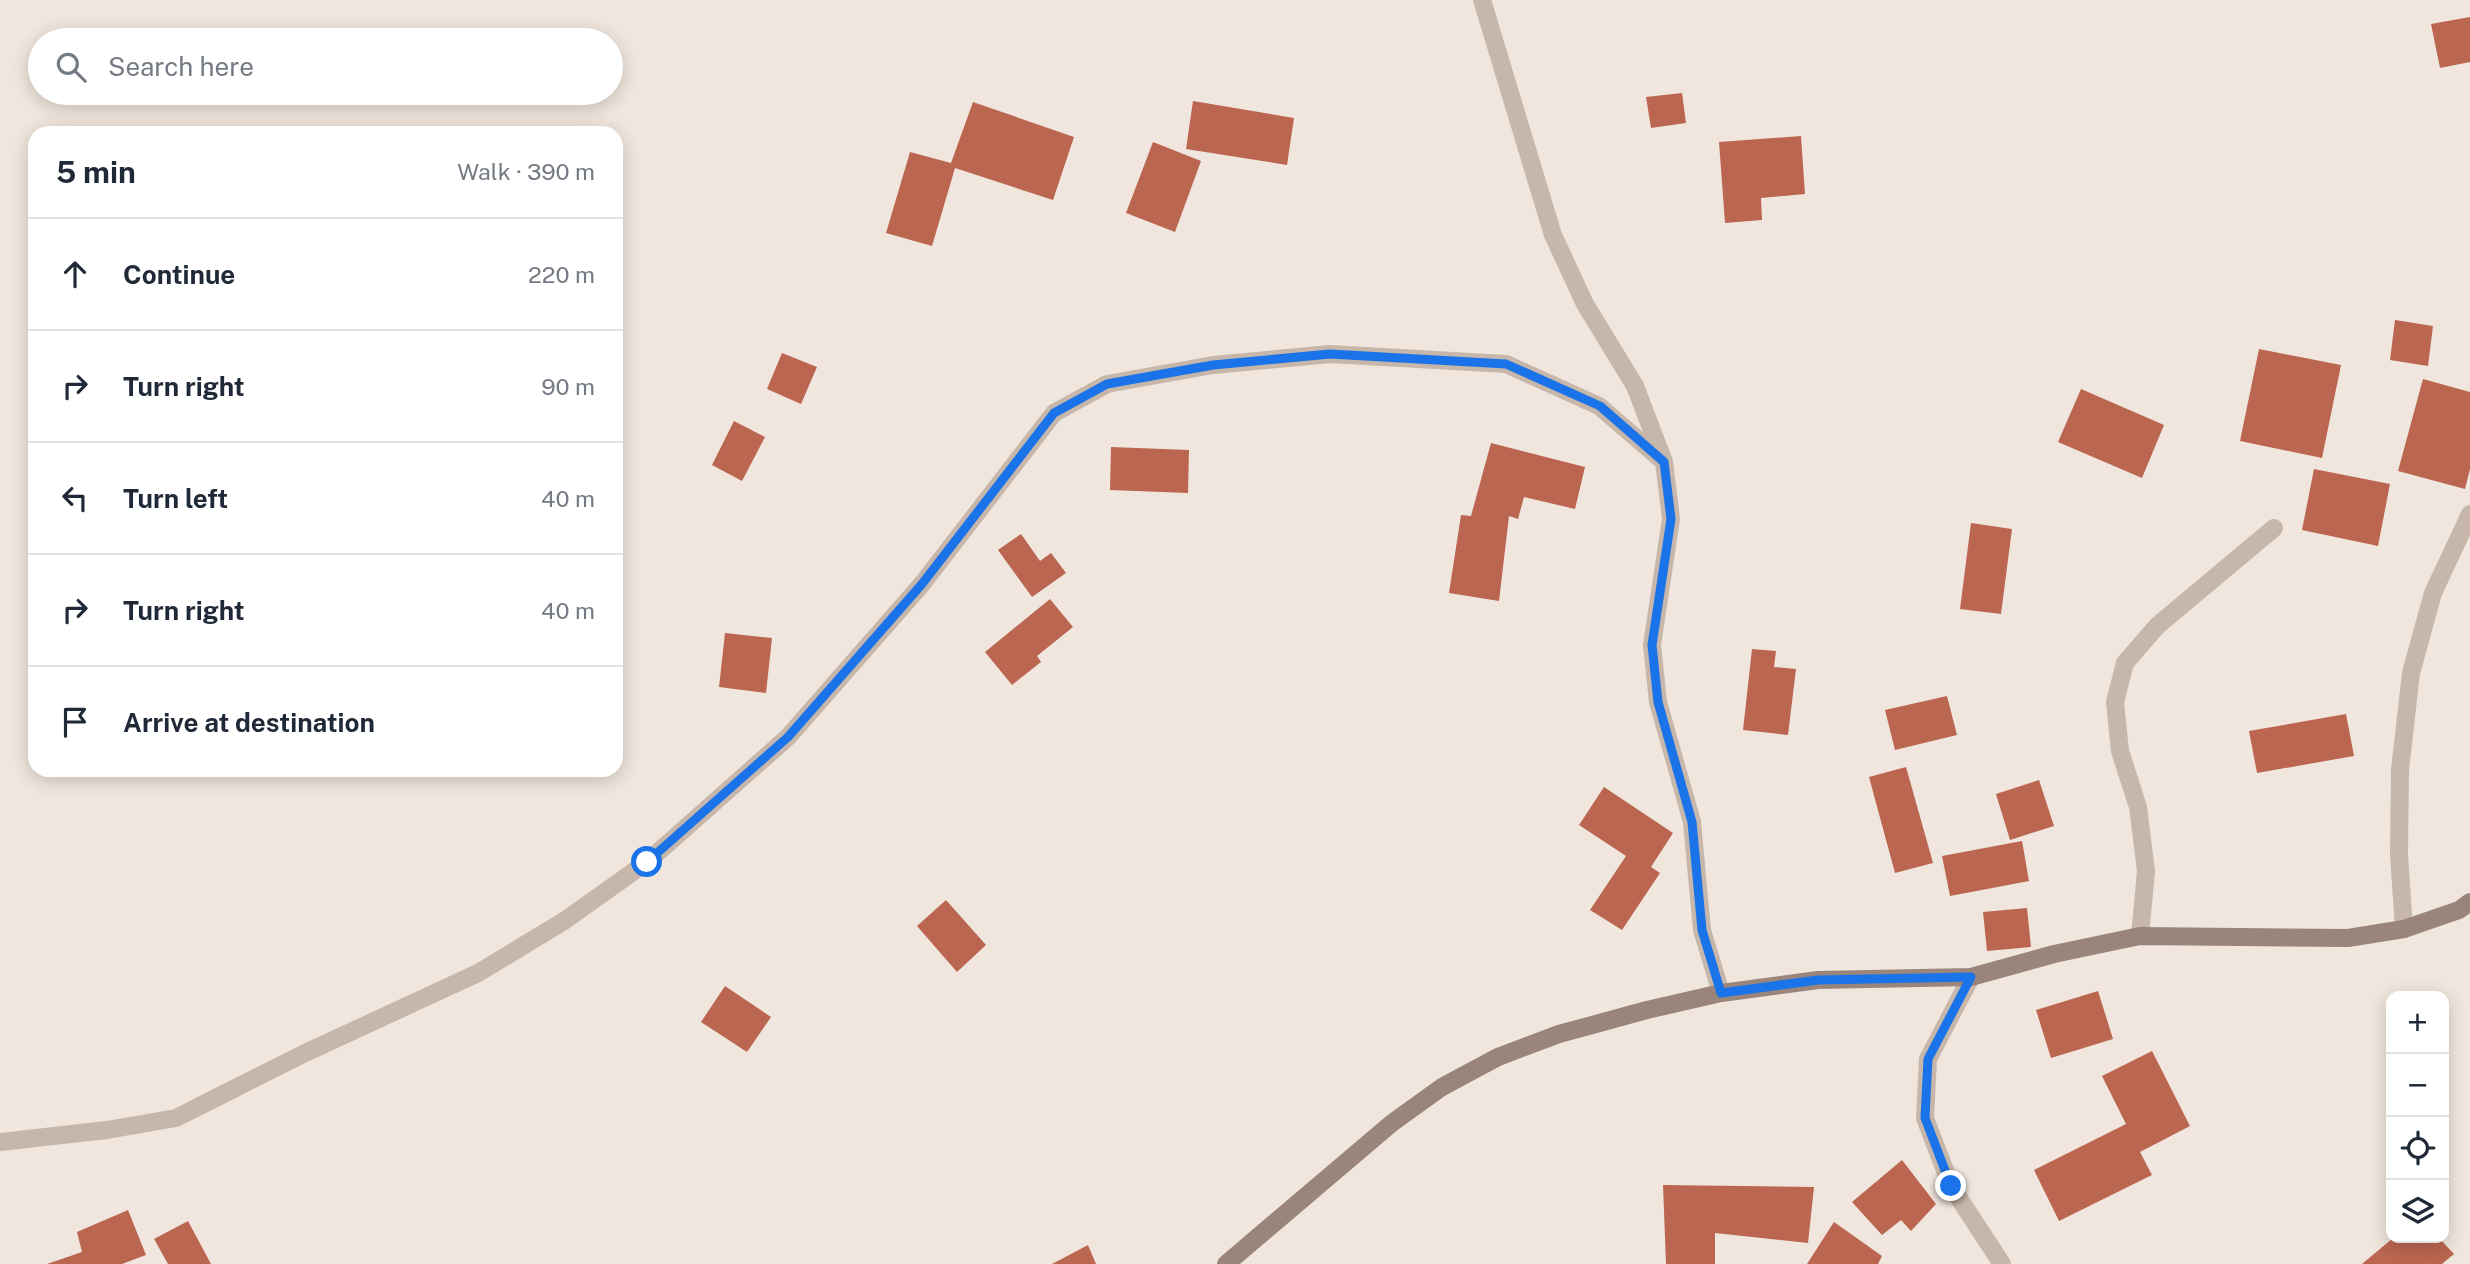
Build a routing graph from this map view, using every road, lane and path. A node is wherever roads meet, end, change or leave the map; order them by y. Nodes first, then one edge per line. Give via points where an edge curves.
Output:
1 (1482, 0) edge
2 (1664, 462) junction
3 (2470, 514) edge
4 (2274, 528) dead end
5 (2470, 902) edge
6 (2404, 929) junction
7 (2140, 936) junction
8 (1971, 977) junction
9 (1721, 993) junction
10 (0, 1142) edge
11 (1226, 1264) edge
12 (2002, 1264) edge

1 - 2 street via 1553,235 1585,304 1634,386
2 - 9 street via 1671,519 1652,645 1658,702 1692,822 1702,930
2 - 10 street via 1600,406 1506,364 1330,354 1213,365 1107,384 1054,413 922,584 788,737 647,862 564,921 478,972 176,1118
3 - 6 street via 2432,593 2411,673 2400,770
4 - 7 street via 2157,626 2125,663 2115,702 2120,751 2138,807 2146,871
5 - 6 street
6 - 7 street via 2348,938
7 - 8 street
8 - 9 street via 1818,980
8 - 12 street via 1928,1059 1925,1118 1951,1186
9 - 11 street via 1559,1034 1498,1057 1442,1087 1392,1123

